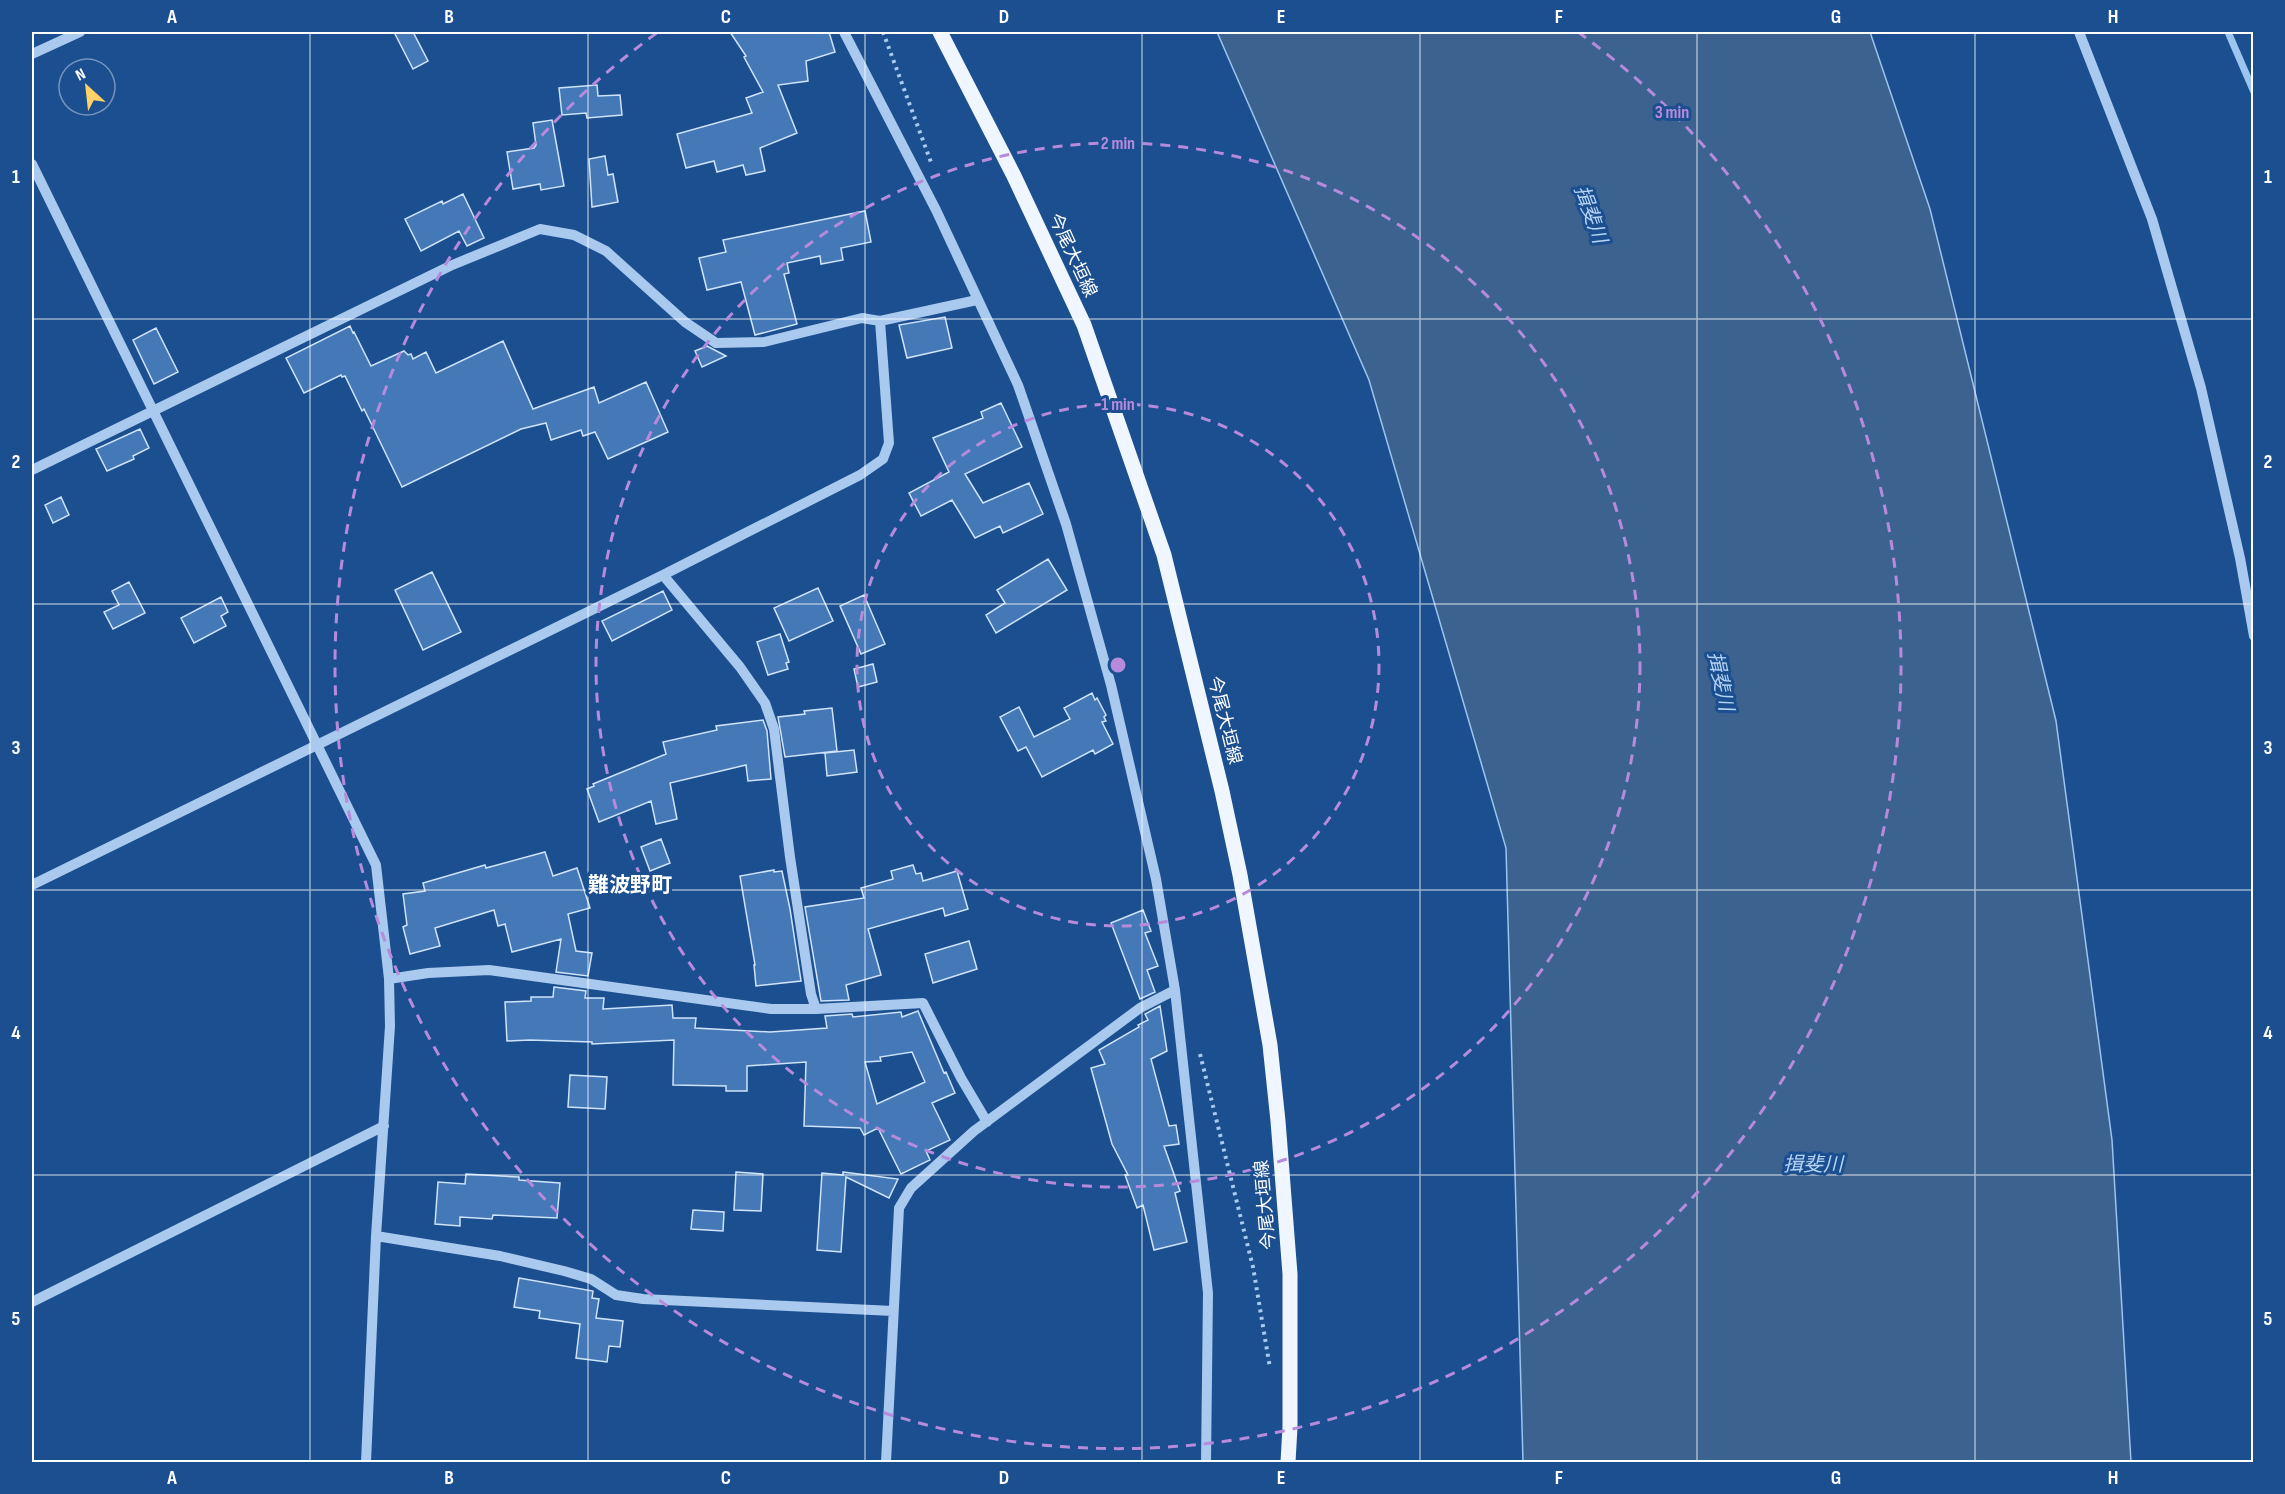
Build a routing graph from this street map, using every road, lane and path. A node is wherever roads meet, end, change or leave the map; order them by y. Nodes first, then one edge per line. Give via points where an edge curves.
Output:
1 (80, 32) edge
2 (844, 32) edge
3 (883, 32) edge
4 (940, 32) edge
5 (2079, 32) edge
6 (32, 54) edge
7 (32, 164) edge
8 (933, 169) dead end
9 (977, 300) junction
10 (880, 321) junction
11 (152, 411) junction
12 (32, 470) edge
13 (663, 574) junction
14 (2253, 636) edge
15 (317, 745) junction
16 (32, 885) edge
17 (388, 979) junction
18 (1175, 990) junction
19 (816, 1009) junction
20 (1199, 1052) dead end
21 (987, 1122) junction
22 (384, 1126) junction
23 (376, 1236) junction
24 (32, 1302) edge
25 (893, 1311) junction
26 (1270, 1372) dead end
27 (366, 1462) edge
28 (886, 1462) edge
29 (1206, 1462) edge
30 (1288, 1462) edge

1 - 6 street
2 - 9 street via 936,210
3 - 8 path
4 - 30 main road, 今尾大垣線 via 1084,325 1164,555 1219,779 1242,887 1274,1078 1290,1274
5 - 14 street via 2152,219 2201,388 2240,558
7 - 11 street
9 - 10 street
9 - 18 street via 1017,385 1066,524 1112,686 1156,879
10 - 11 street via 862,318 764,342 716,343 685,322 606,251 574,235 540,229 450,266
10 - 13 street via 889,443 883,459 860,475
11 - 12 street
11 - 15 street
13 - 15 street
13 - 19 street via 765,703 774,729 790,857
15 - 16 street
15 - 17 street via 376,865
17 - 19 street via 489,970 771,1009
17 - 22 street via 390,1026
18 - 21 street via 1140,1008
18 - 29 street via 1208,1293
19 - 21 street via 923,1003
20 - 26 path via 1253,1267
21 - 25 street via 911,1188 899,1208
22 - 23 street
22 - 24 street
23 - 25 street via 500,1256 564,1271 591,1279 616,1295 643,1299
23 - 27 street
25 - 28 street

